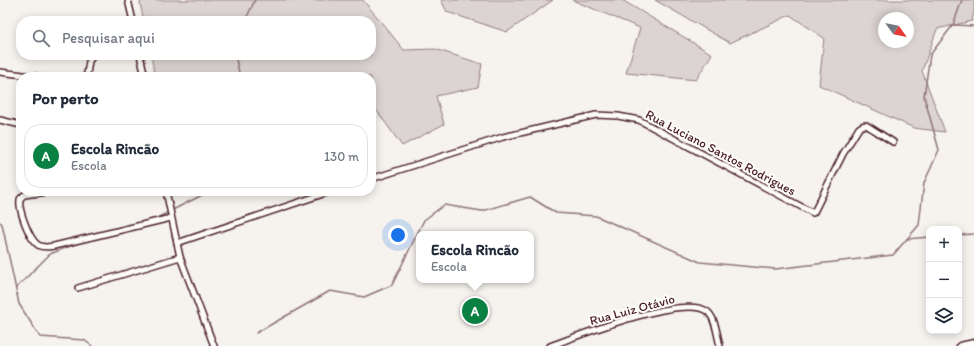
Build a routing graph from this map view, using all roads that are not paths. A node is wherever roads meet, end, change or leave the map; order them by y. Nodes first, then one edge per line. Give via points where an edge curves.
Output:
1 (128, 0) edge
2 (132, 16) edge
3 (90, 60) edge
4 (141, 60) edge
5 (0, 72) edge
6 (87, 72) edge
7 (144, 72) edge
8 (16, 74) edge
9 (0, 120) edge
10 (16, 125) edge
11 (893, 142) dead end
12 (376, 177) edge
13 (23, 196) edge
14 (167, 196) edge
15 (317, 196) edge
16 (171, 218) junction
17 (176, 243) junction
18 (180, 257) junction
19 (78, 288) dead end
20 (974, 343) edge
21 (214, 346) edge
22 (550, 346) edge
23 (720, 346) edge
24 (960, 346) edge

1 - 2 street
3 - 6 street
4 - 7 street
5 - 8 street
9 - 10 street
11 - 12 street, Rua Luciano Santos Rodrigues via 866,126 859,128 813,213 639,120 618,116 596,115 503,137
13 - 16 street via 20,205 29,234 34,242 41,246 54,246
14 - 16 street
15 - 17 street
16 - 17 street
17 - 18 street
18 - 19 street
18 - 21 street
20 - 24 street
22 - 23 street, Rua Luiz Otávio via 600,327 686,306 701,308 712,317

